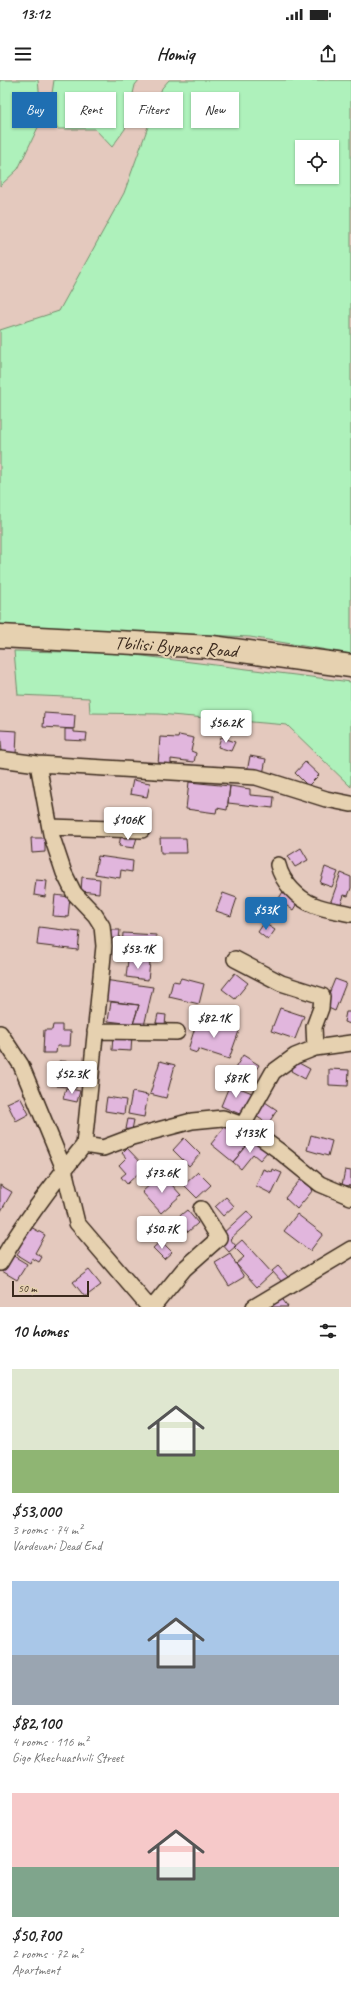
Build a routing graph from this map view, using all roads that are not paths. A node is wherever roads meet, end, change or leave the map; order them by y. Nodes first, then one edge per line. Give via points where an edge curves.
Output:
1 (0, 636) edge
2 (351, 666) edge
3 (0, 759) edge
4 (38, 764) junction
5 (351, 804) edge
6 (50, 826) junction
7 (142, 830) dead end
8 (278, 865) dead end
9 (351, 914) edge
10 (235, 959) dead end
11 (95, 1031) junction
12 (177, 1032) dead end
13 (0, 1033) edge
14 (351, 1043) edge
15 (315, 1048) junction
16 (243, 1125) junction
17 (84, 1145) junction
18 (64, 1170) junction
19 (351, 1197) edge
20 (201, 1210) dead end
21 (351, 1249) edge
22 (0, 1263) edge
23 (149, 1307) edge
24 (153, 1307) edge
25 (254, 1307) edge

1 - 2 highway, Tbilisi Bypass Road via 212,647
3 - 4 street
4 - 5 street via 256,777 326,799
4 - 6 street
6 - 7 street
6 - 11 street via 64,873 74,893 102,926 104,946
8 - 9 street via 282,877 294,892 313,905
10 - 15 street via 281,983 322,996 321,1008 314,1027
11 - 12 street
11 - 17 street
13 - 18 street via 21,1065
14 - 15 street
15 - 16 street via 295,1056 273,1072
16 - 17 street via 223,1118 192,1121 103,1148
16 - 19 street via 320,1184
17 - 18 street
18 - 22 street
18 - 23 street via 77,1223
20 - 24 street via 219,1238 184,1269
21 - 25 street

